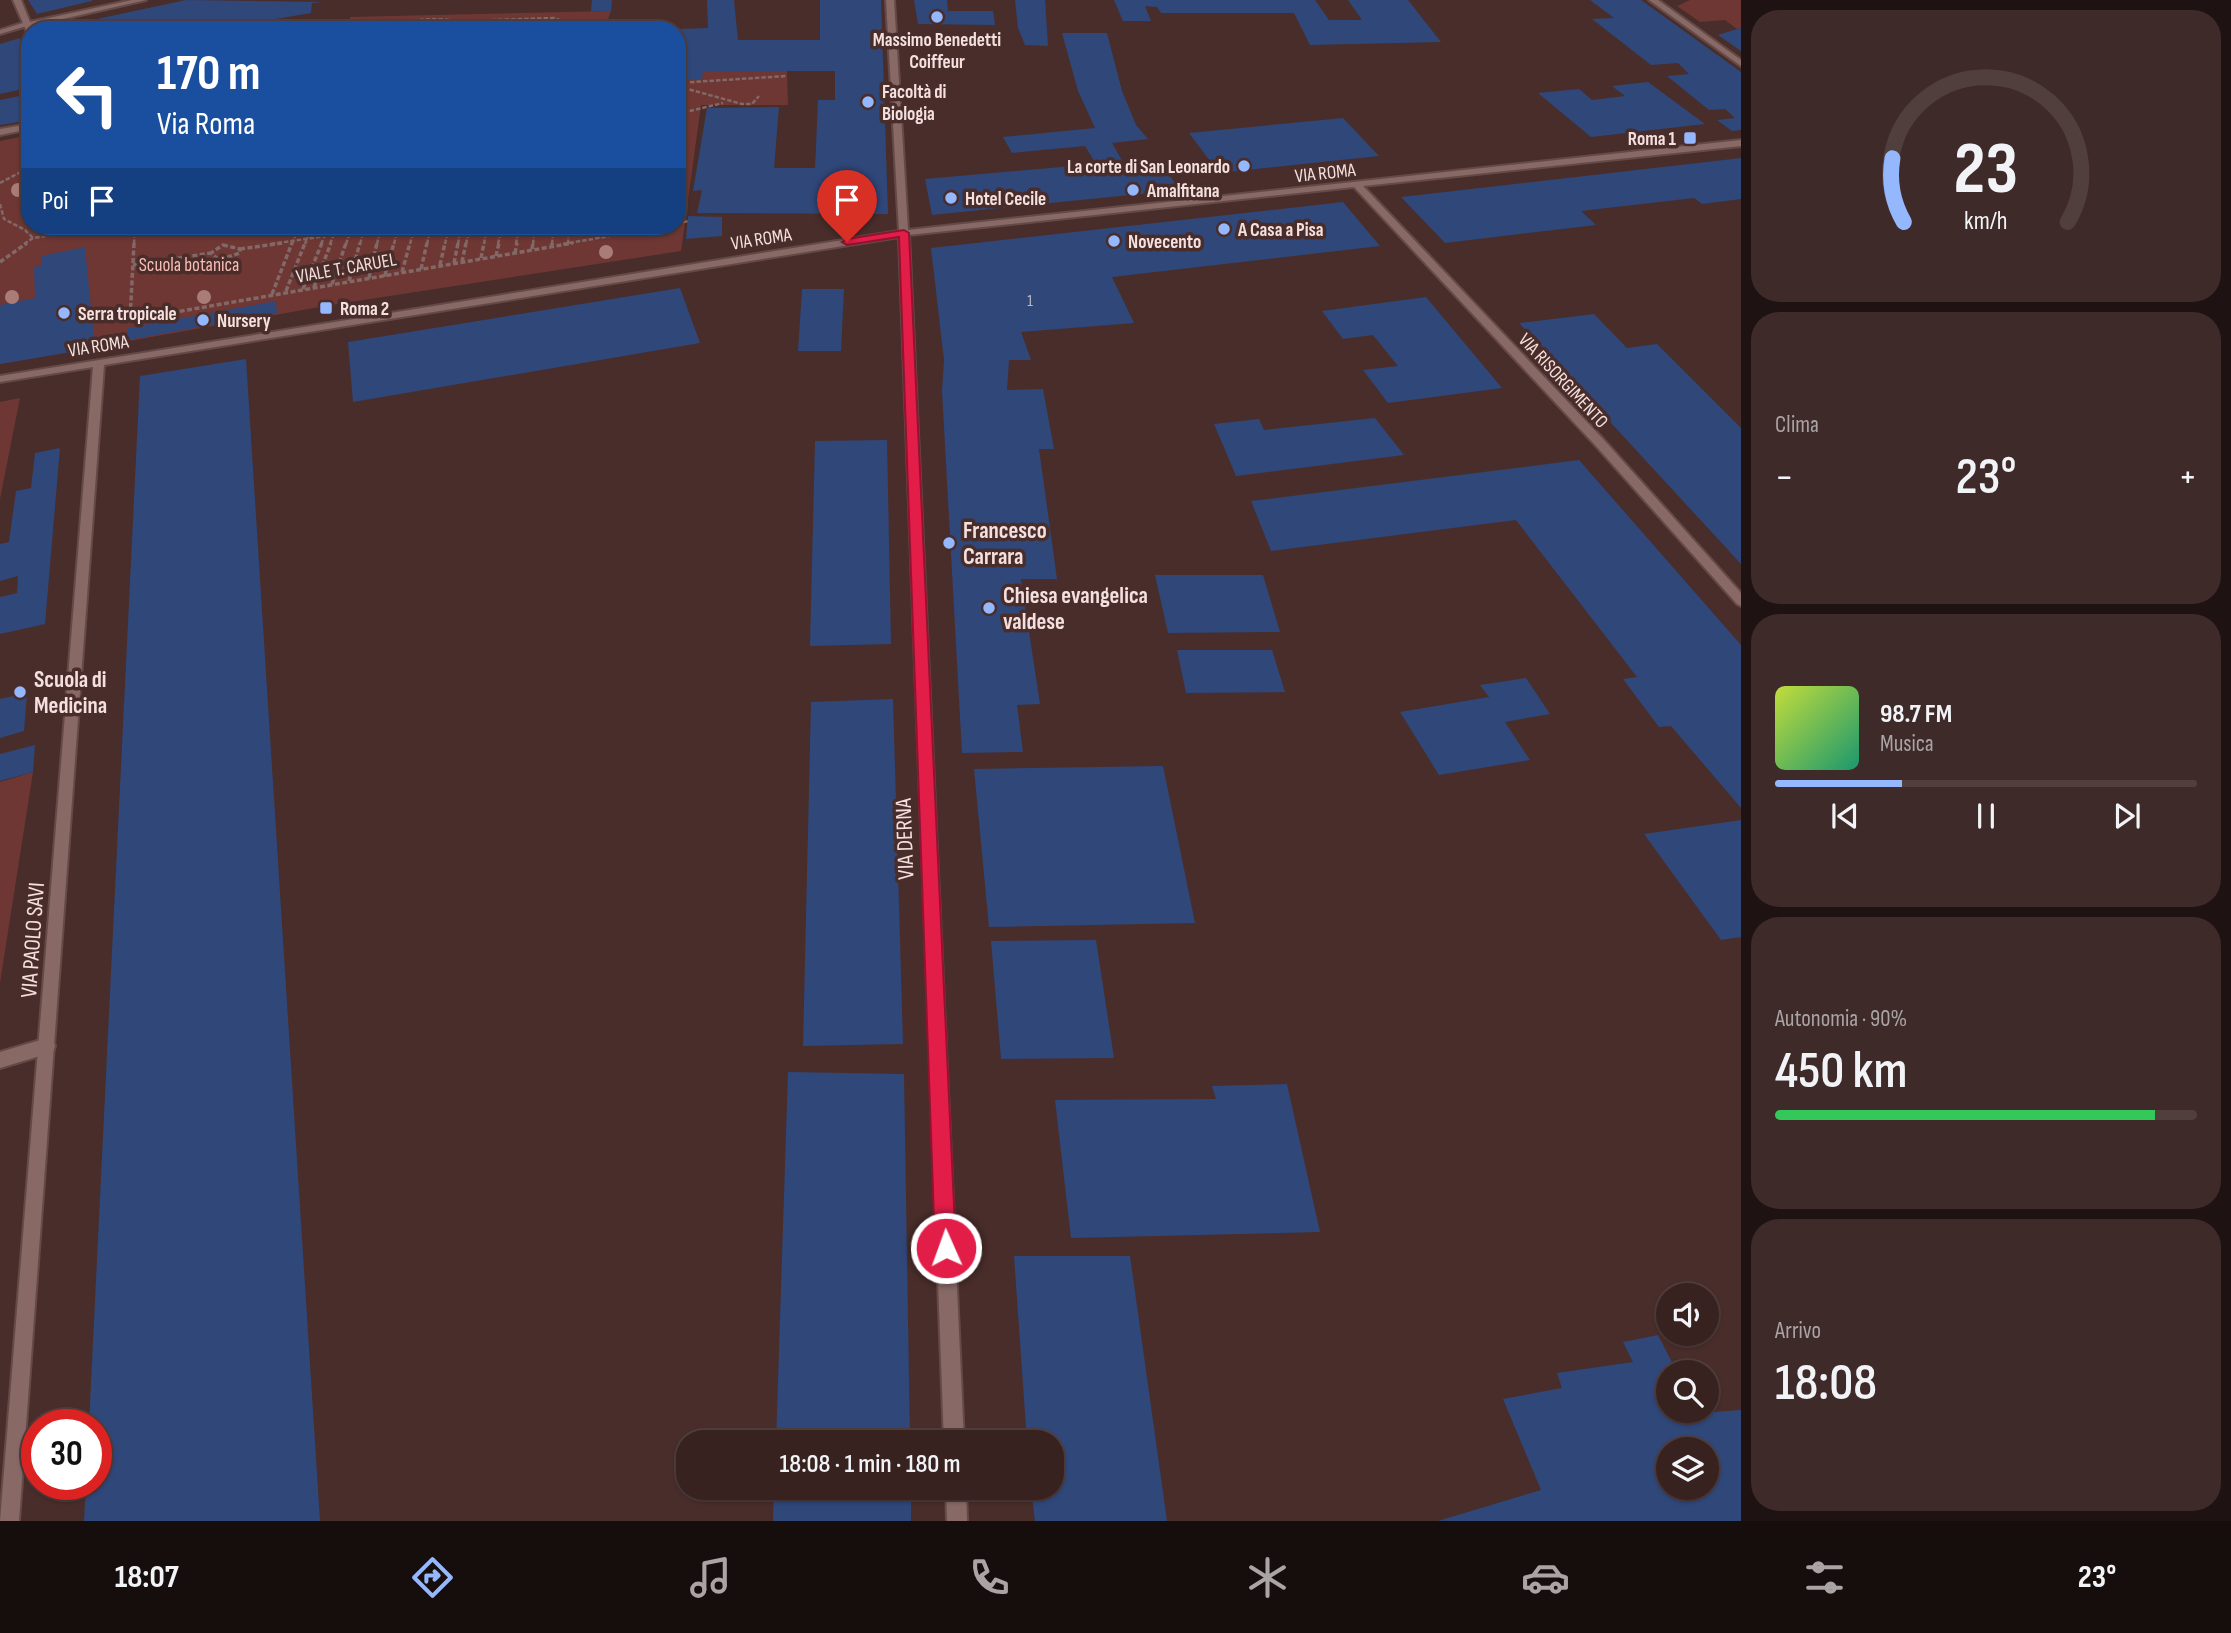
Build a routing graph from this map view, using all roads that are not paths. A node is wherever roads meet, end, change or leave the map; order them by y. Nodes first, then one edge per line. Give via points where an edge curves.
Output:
1 (17, 0) edge
2 (142, 0) edge
3 (890, 0) edge
4 (1653, 0) edge
5 (26, 21) edge
6 (54, 21) edge
7 (21, 28) edge
8 (0, 32) edge
9 (1741, 64) edge
10 (21, 128) edge
11 (0, 132) edge
12 (1741, 143) edge
13 (1358, 186) junction
14 (904, 233) junction
15 (99, 363) junction
16 (0, 379) edge
17 (1741, 601) edge
18 (47, 1046) junction
19 (0, 1060) edge
20 (954, 1430) edge
21 (956, 1500) edge
22 (9, 1521) edge
23 (957, 1521) edge

1 - 5 street
2 - 6 street
3 - 14 street, VIA DERNA
4 - 9 street via 1666,5
7 - 8 street
10 - 11 street
12 - 13 street, VIA ROMA
13 - 14 street, VIA ROMA
13 - 17 street, VIA RISORGIMENTO via 1600,443
14 - 15 street, VIA ROMA
14 - 20 street, VIA DERNA
15 - 16 street, VIA ROMA
15 - 18 street, VIA PAOLO SAVI
18 - 19 street
18 - 22 street, VIA PAOLO SAVI
21 - 23 street

